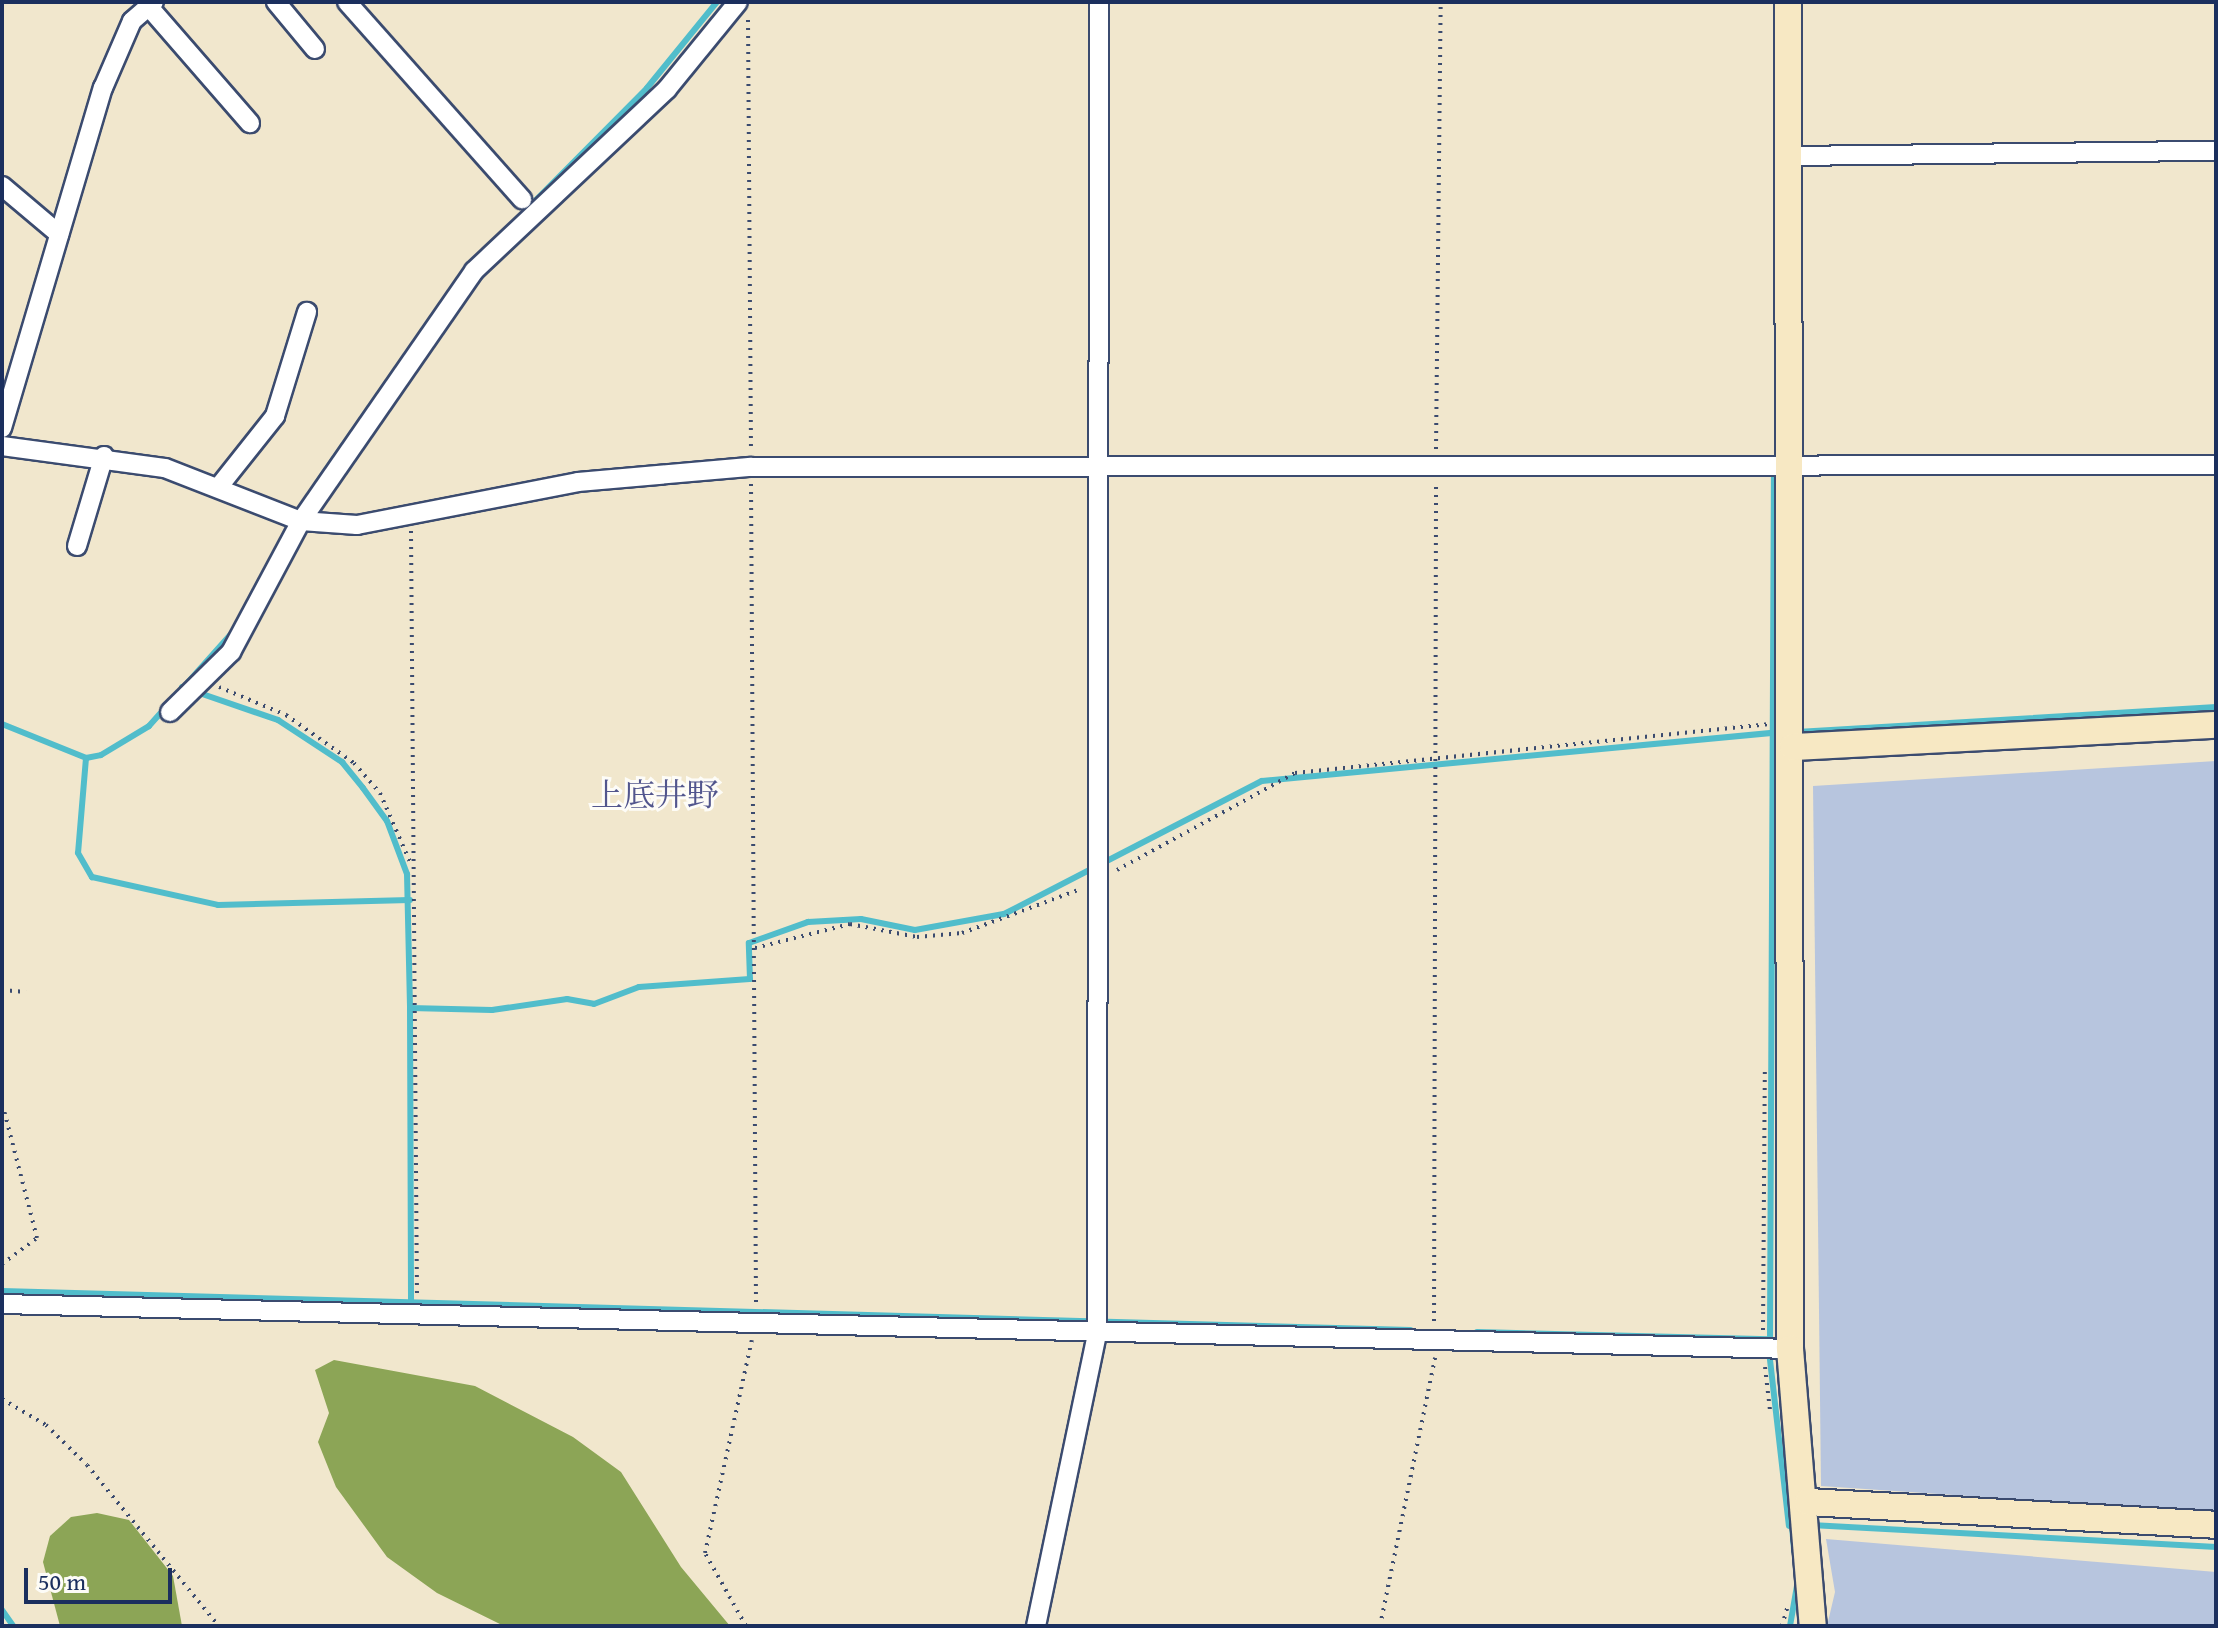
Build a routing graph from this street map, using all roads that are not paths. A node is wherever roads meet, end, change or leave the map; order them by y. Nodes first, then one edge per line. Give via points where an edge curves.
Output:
1 (276, 2) edge
2 (347, 2) edge
3 (738, 2) edge
4 (1099, 2) edge
5 (1788, 2) edge
6 (152, 4) edge
7 (315, 49) dead end
8 (250, 123) dead end
9 (2216, 151) edge
10 (1790, 156) junction
11 (2, 186) edge
12 (522, 199) dead end
13 (59, 234) junction
14 (307, 312) dead end
15 (2, 428) edge
16 (2, 446) edge
17 (104, 456) junction
18 (1792, 462) junction
19 (1098, 465) junction
20 (2216, 465) edge
21 (221, 484) junction
22 (301, 521) junction
23 (77, 546) dead end
24 (170, 712) dead end
25 (2216, 725) edge
26 (1793, 747) junction
27 (2, 1304) edge
28 (1097, 1333) junction
29 (1790, 1349) junction
30 (1808, 1502) junction
31 (2216, 1525) edge
32 (1036, 1626) edge
33 (1813, 1626) edge

1 - 7 street
2 - 12 street
3 - 22 street via 667,89 474,271
4 - 19 street
5 - 10 street
6 - 8 street
6 - 13 street via 132,21 103,88
9 - 10 street
10 - 18 street
11 - 13 street
13 - 15 street
14 - 21 street via 275,416
16 - 17 street
17 - 21 street
17 - 23 street
18 - 19 street
18 - 20 street
18 - 26 street
19 - 22 street via 751,467 578,482 357,525
19 - 28 street
21 - 22 street
22 - 24 street via 252,620
25 - 26 street
26 - 29 street
27 - 28 street
28 - 29 street
28 - 32 street
29 - 30 street
30 - 31 street
30 - 33 street

